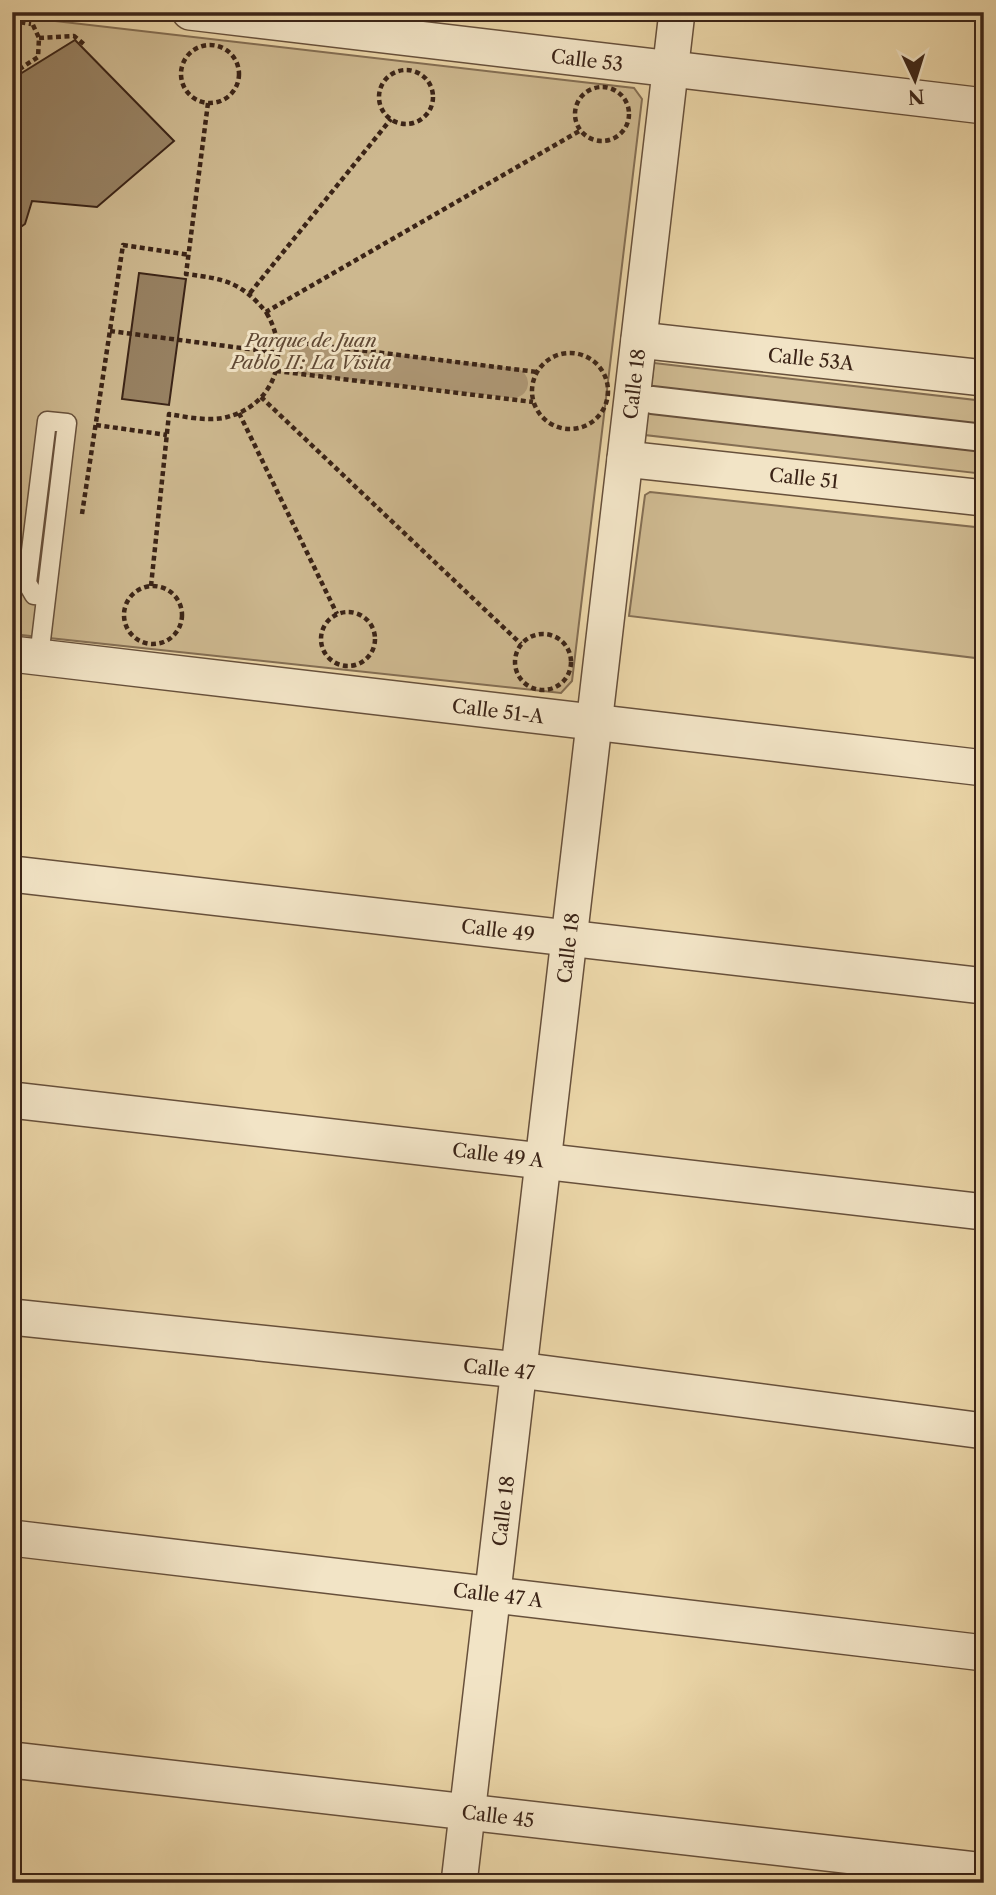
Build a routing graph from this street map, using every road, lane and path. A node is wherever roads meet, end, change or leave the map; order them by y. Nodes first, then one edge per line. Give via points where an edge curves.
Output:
1 (27, 12) edge
2 (190, 12) edge
3 (677, 12) edge
4 (12, 21) edge
5 (32, 24) junction
6 (39, 38) junction
7 (85, 45) dead end
8 (670, 70) junction
9 (12, 74) edge
10 (208, 103) junction
11 (984, 106) edge
12 (391, 120) junction
13 (581, 130) junction
14 (190, 255) junction
15 (250, 293) junction
16 (267, 312) junction
17 (110, 331) junction
18 (278, 340) junction
19 (639, 340) junction
20 (280, 353) junction
21 (276, 371) junction
22 (537, 372) junction
23 (984, 378) edge
24 (261, 397) junction
25 (652, 400) dead end
26 (533, 402) junction
27 (239, 413) junction
28 (96, 425) junction
29 (167, 435) junction
30 (984, 438) edge
31 (625, 459) junction
32 (984, 498) edge
33 (84, 501) dead end
34 (151, 586) junction
35 (46, 596) junction
36 (337, 614) junction
37 (521, 644) junction
38 (25, 655) edge
39 (594, 722) junction
40 (984, 768) edge
41 (12, 874) edge
42 (569, 938) junction
43 (984, 986) edge
44 (12, 1100) edge
45 (544, 1161) junction
46 (984, 1212) edge
47 (12, 1317) edge
48 (519, 1370) junction
49 (984, 1431) edge
50 (12, 1538) edge
51 (493, 1595) junction
52 (984, 1653) edge
53 (12, 1760) edge
54 (467, 1812) junction
55 (984, 1871) edge
56 (459, 1883) edge

1 - 5 path
2 - 8 street, Calle 53
3 - 8 street, Calle 18
4 - 5 path
5 - 6 path
6 - 7 path via 74,36
6 - 9 path via 38,57
8 - 11 street, Calle 53
8 - 19 street, Calle 18
10 - 10 path via 227,98 239,73 233,55 215,45 189,53 181,70 184,89
10 - 14 path
12 - 12 path via 414,123 429,113 434,95 420,72 402,69 381,85 379,102
12 - 15 path
13 - 13 path via 601,141 618,136 629,112 622,96 597,88 582,96 576,111
13 - 16 path
14 - 15 path via 186,274 217,278
14 - 17 path via 123,245
15 - 16 path
16 - 18 path
17 - 20 path
17 - 28 path
18 - 20 path
18 - 22 path
19 - 23 street, Calle 53A
19 - 31 street, Calle 18
20 - 21 path
21 - 24 path
21 - 26 path
22 - 26 path
22 - 26 path via 553,356 587,357 604,374 608,399 589,425 568,430 546,421
24 - 27 path
24 - 37 path
25 - 30 street
27 - 29 path via 222,418 169,414
27 - 36 path
28 - 29 path
28 - 33 path
29 - 34 path
31 - 32 street, Calle 51
31 - 39 street, Calle 18
34 - 34 path via 176,598 182,616 176,634 150,645 126,629 124,610 134,593
35 - 35 lane via 67,423 47,421 27,583 34,595
35 - 38 lane
36 - 36 path via 363,617 373,631 372,649 361,662 335,663 323,651 321,634
37 - 37 path via 514,662 520,680 546,691 563,682 571,666 562,641 545,633
38 - 39 street, Calle 51-A
39 - 40 street, Calle 51-A
39 - 42 street, Calle 18
41 - 42 street, Calle 49
42 - 43 street, Calle 49
42 - 45 street, Calle 18
44 - 45 street, Calle 49 A
45 - 46 street, Calle 49 A
45 - 48 street, Calle 18
47 - 48 street, Calle 47
48 - 49 street, Calle 47
48 - 51 street, Calle 18
50 - 51 street, Calle 47 A
51 - 52 street, Calle 47 A
51 - 54 street, Calle 18
53 - 54 street, Calle 45
54 - 55 street, Calle 45
54 - 56 street, Calle 18

